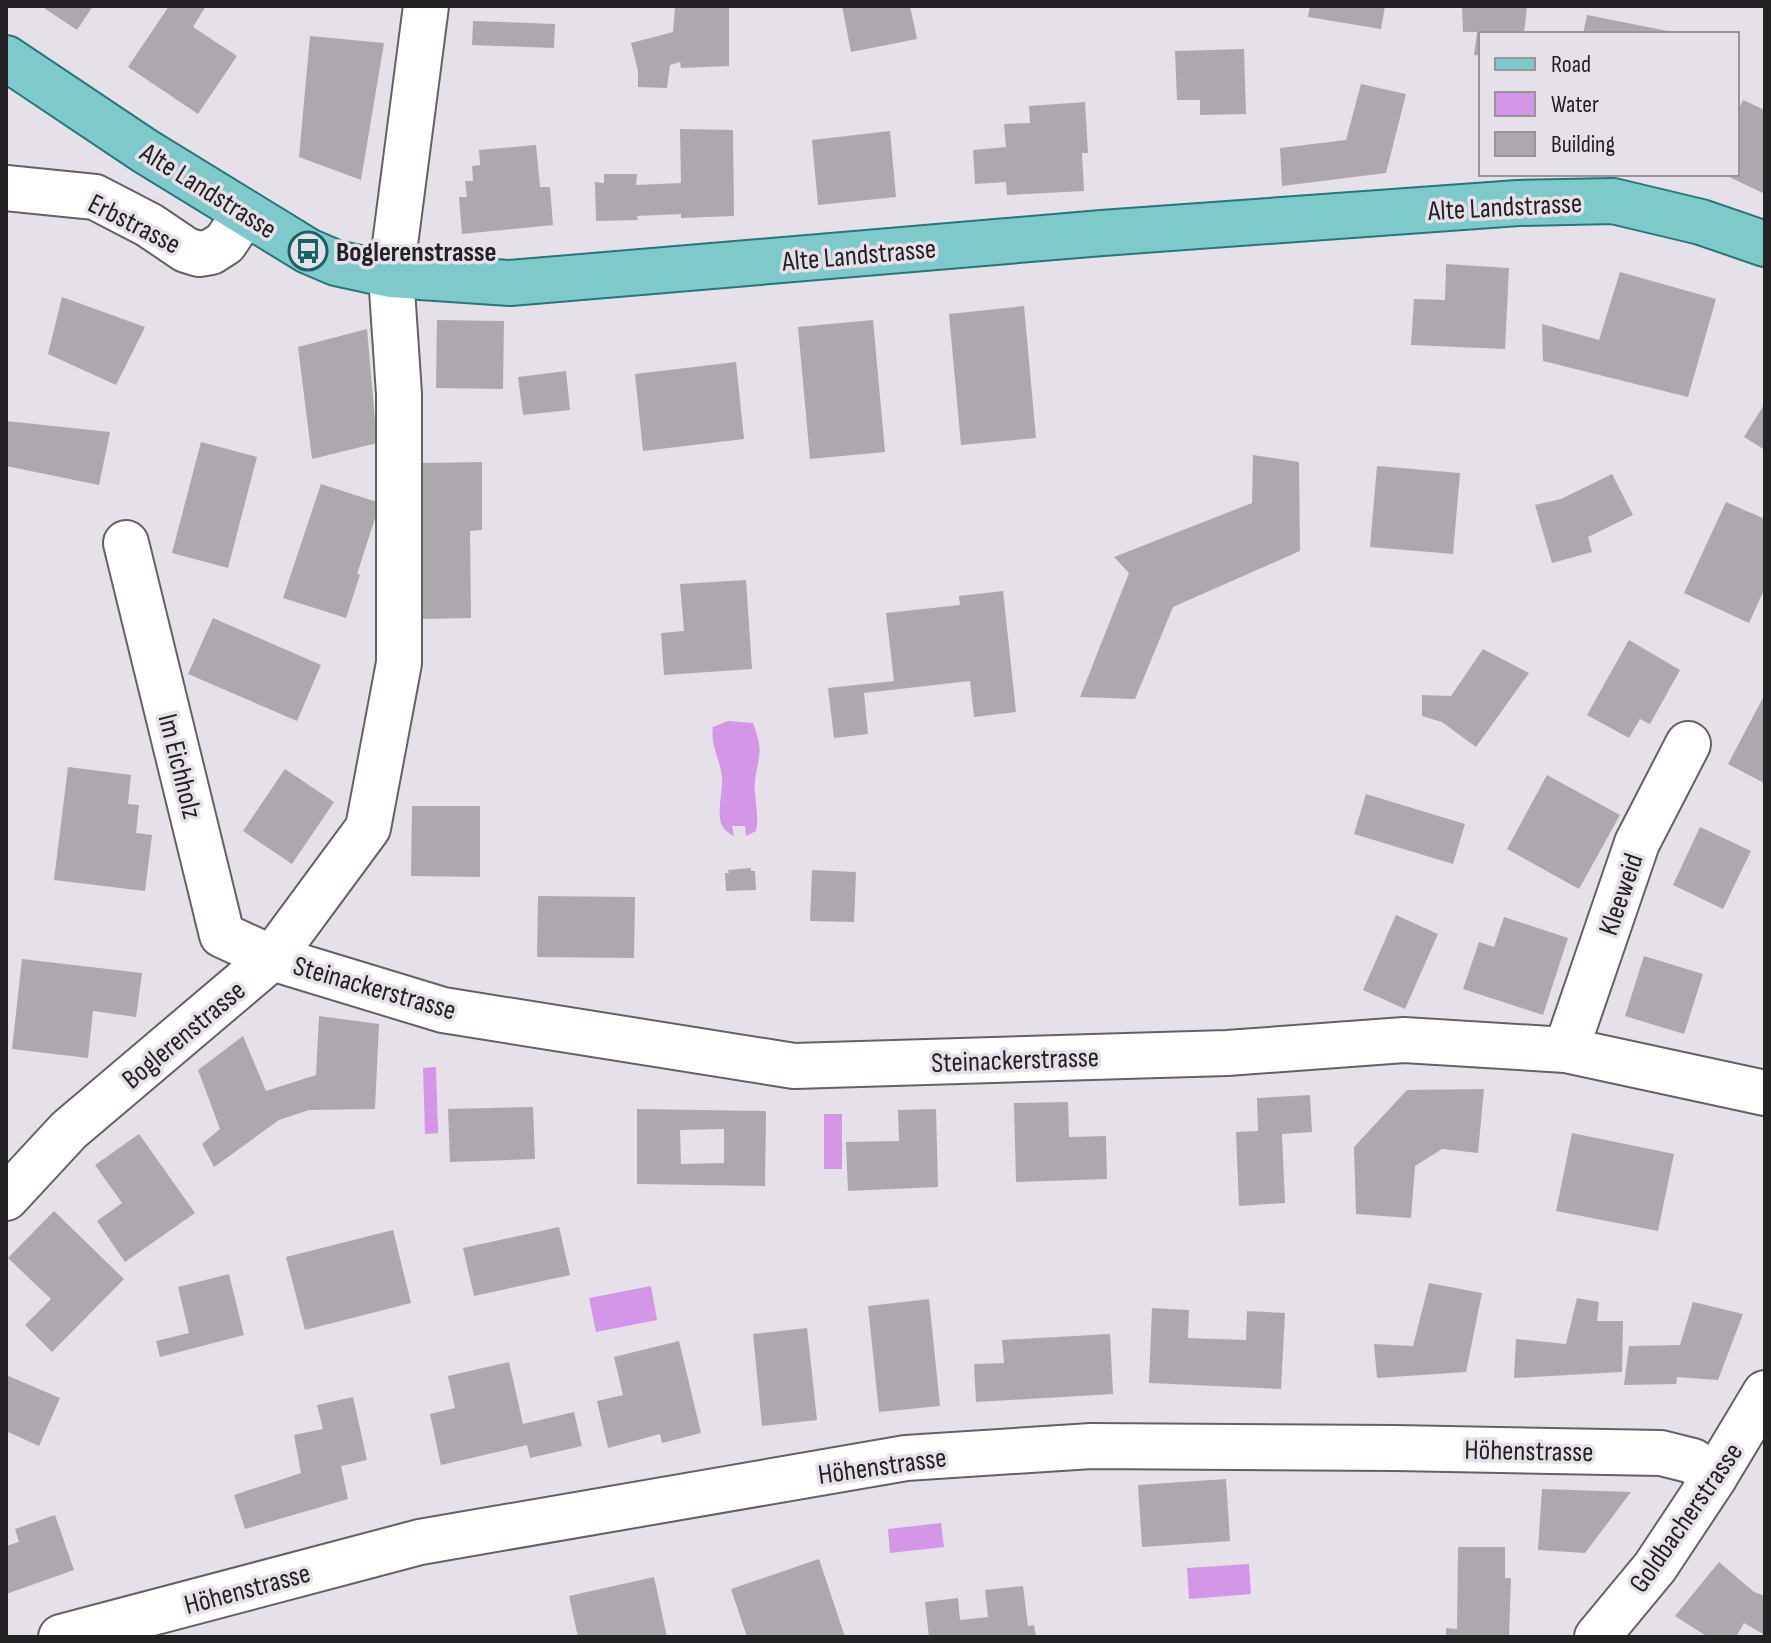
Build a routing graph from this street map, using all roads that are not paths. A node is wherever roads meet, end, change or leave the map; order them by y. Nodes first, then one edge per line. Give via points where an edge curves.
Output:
1 (426, 6) edge
2 (6, 58) edge
3 (6, 188) edge
4 (245, 213) junction
5 (1765, 244) edge
6 (391, 275) junction
7 (126, 543) dead end
8 (1688, 744) dead end
9 (272, 958) junction
10 (1566, 1050) junction
11 (1765, 1093) edge
12 (6, 1198) edge
13 (1765, 1393) edge
14 (1714, 1478) junction
15 (61, 1637) edge
16 (1597, 1637) edge

1 - 6 street, Boglerenstrasse
2 - 4 main road, Alte Landstrasse
3 - 4 street, Erbstrasse via 95,197 199,254 225,243
4 - 6 main road, Alte Landstrasse via 324,258
5 - 6 main road, Alte Landstrasse via 1613,201 1518,203 510,283
6 - 9 street, Boglerenstrasse via 399,394 399,663 368,828
7 - 9 street, Im Eichholz via 222,935
8 - 10 street, Kleeweid via 1637,843
9 - 10 street, Steinackerstrasse via 443,1010 794,1066 1227,1053 1404,1040
9 - 12 street, Boglerenstrasse via 69,1130
10 - 11 street, Steinackerstrasse
13 - 14 street, Goldbacherstrasse
14 - 15 street, Höhenstrasse via 1693,1461 1661,1453 1091,1446 906,1458 420,1542
14 - 16 street, Goldbacherstrasse via 1655,1567

